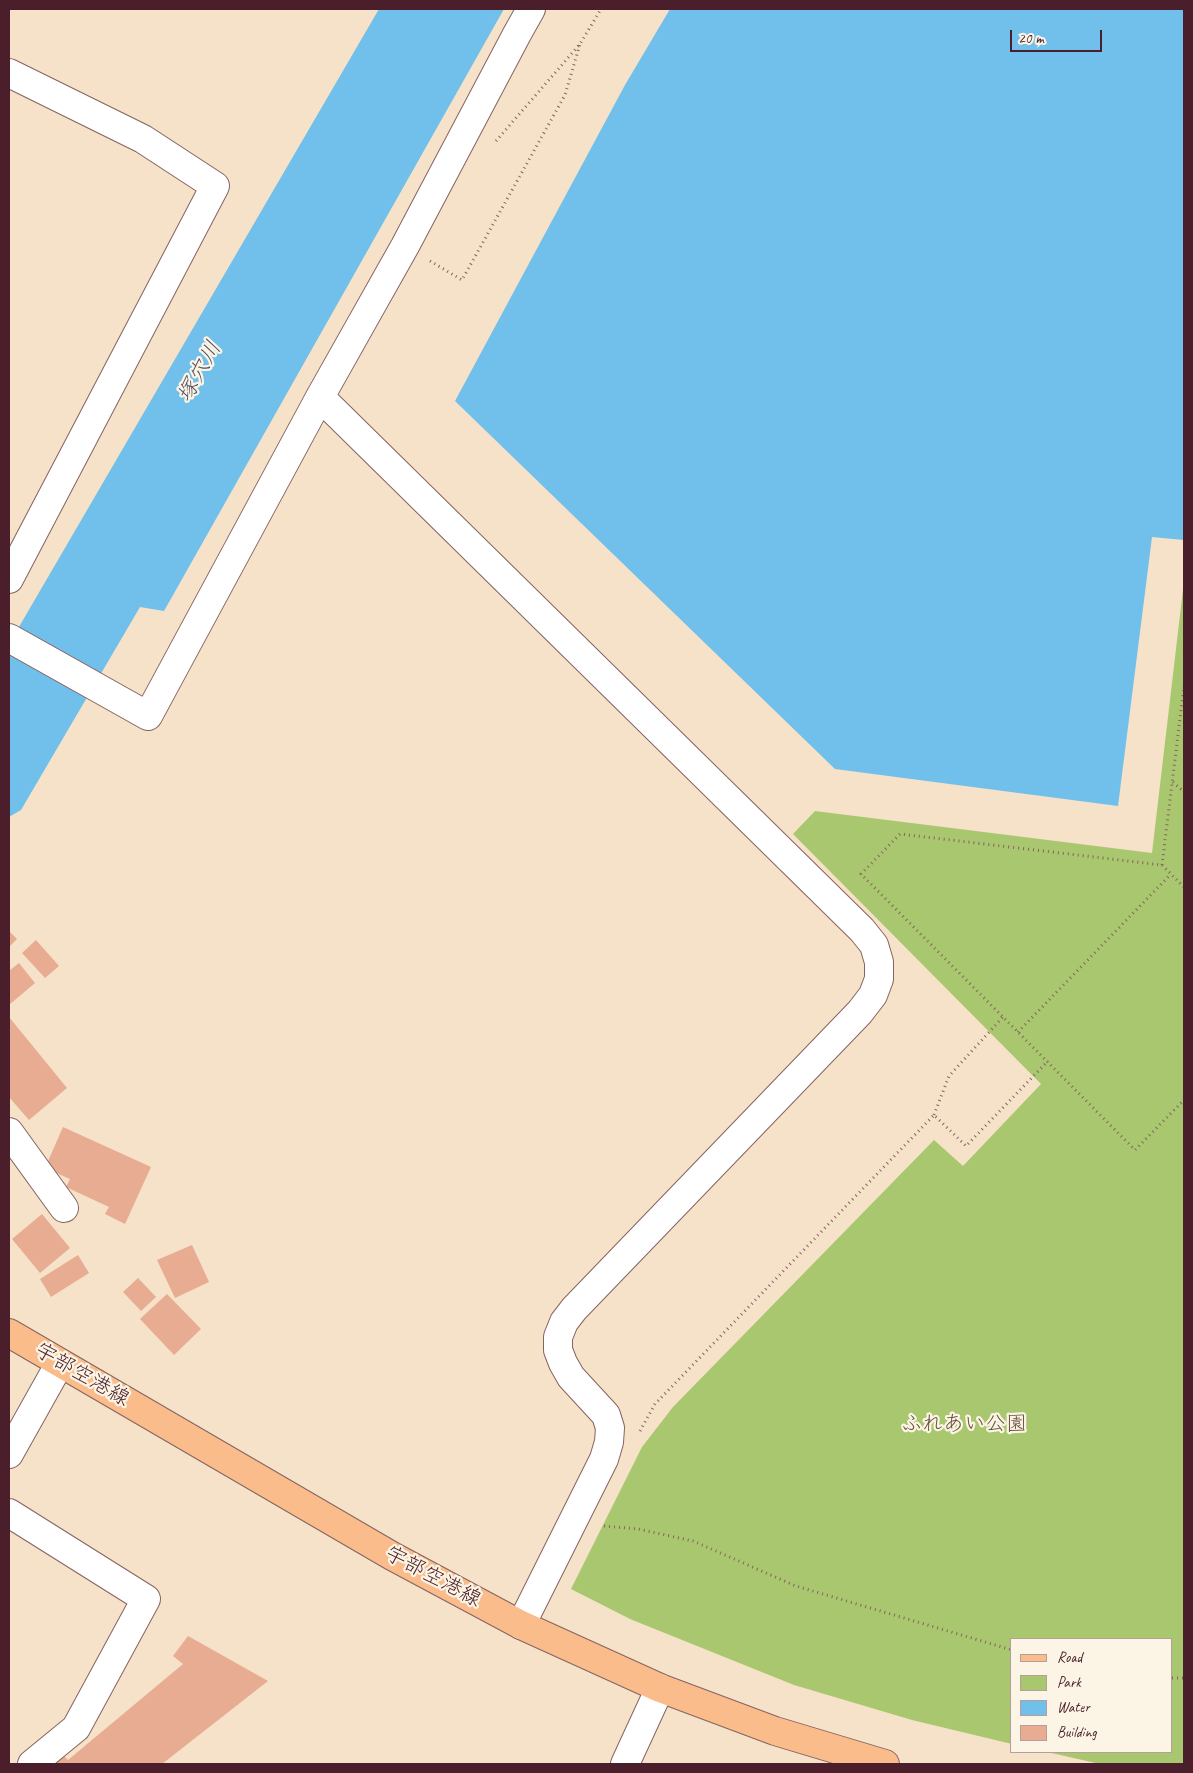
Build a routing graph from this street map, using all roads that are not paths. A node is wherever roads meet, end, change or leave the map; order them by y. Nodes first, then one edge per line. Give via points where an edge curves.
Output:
1 (531, 9) edge
2 (9, 73) edge
3 (320, 397) junction
4 (9, 580) edge
5 (9, 638) edge
6 (9, 1132) edge
7 (64, 1208) dead end
8 (9, 1332) edge
9 (60, 1363) junction
10 (9, 1454) edge
11 (9, 1513) edge
12 (521, 1625) junction
13 (660, 1688) junction
14 (32, 1764) edge
15 (625, 1764) edge
16 (885, 1764) edge

1 - 3 street via 405,246
2 - 4 street via 143,139 215,186
3 - 5 street via 148,716
3 - 12 street via 862,930 874,945 879,962 879,979 874,995 860,1012 564,1322 558,1337 558,1350 571,1377 606,1415 610,1428 609,1442 604,1459
6 - 7 street
8 - 9 main road, 宇部空港線
9 - 10 street
9 - 12 main road, 宇部空港線 via 392,1556
11 - 14 street via 146,1599 76,1728
12 - 13 main road, 宇部空港線
13 - 15 street
13 - 16 main road, 宇部空港線 via 775,1731

